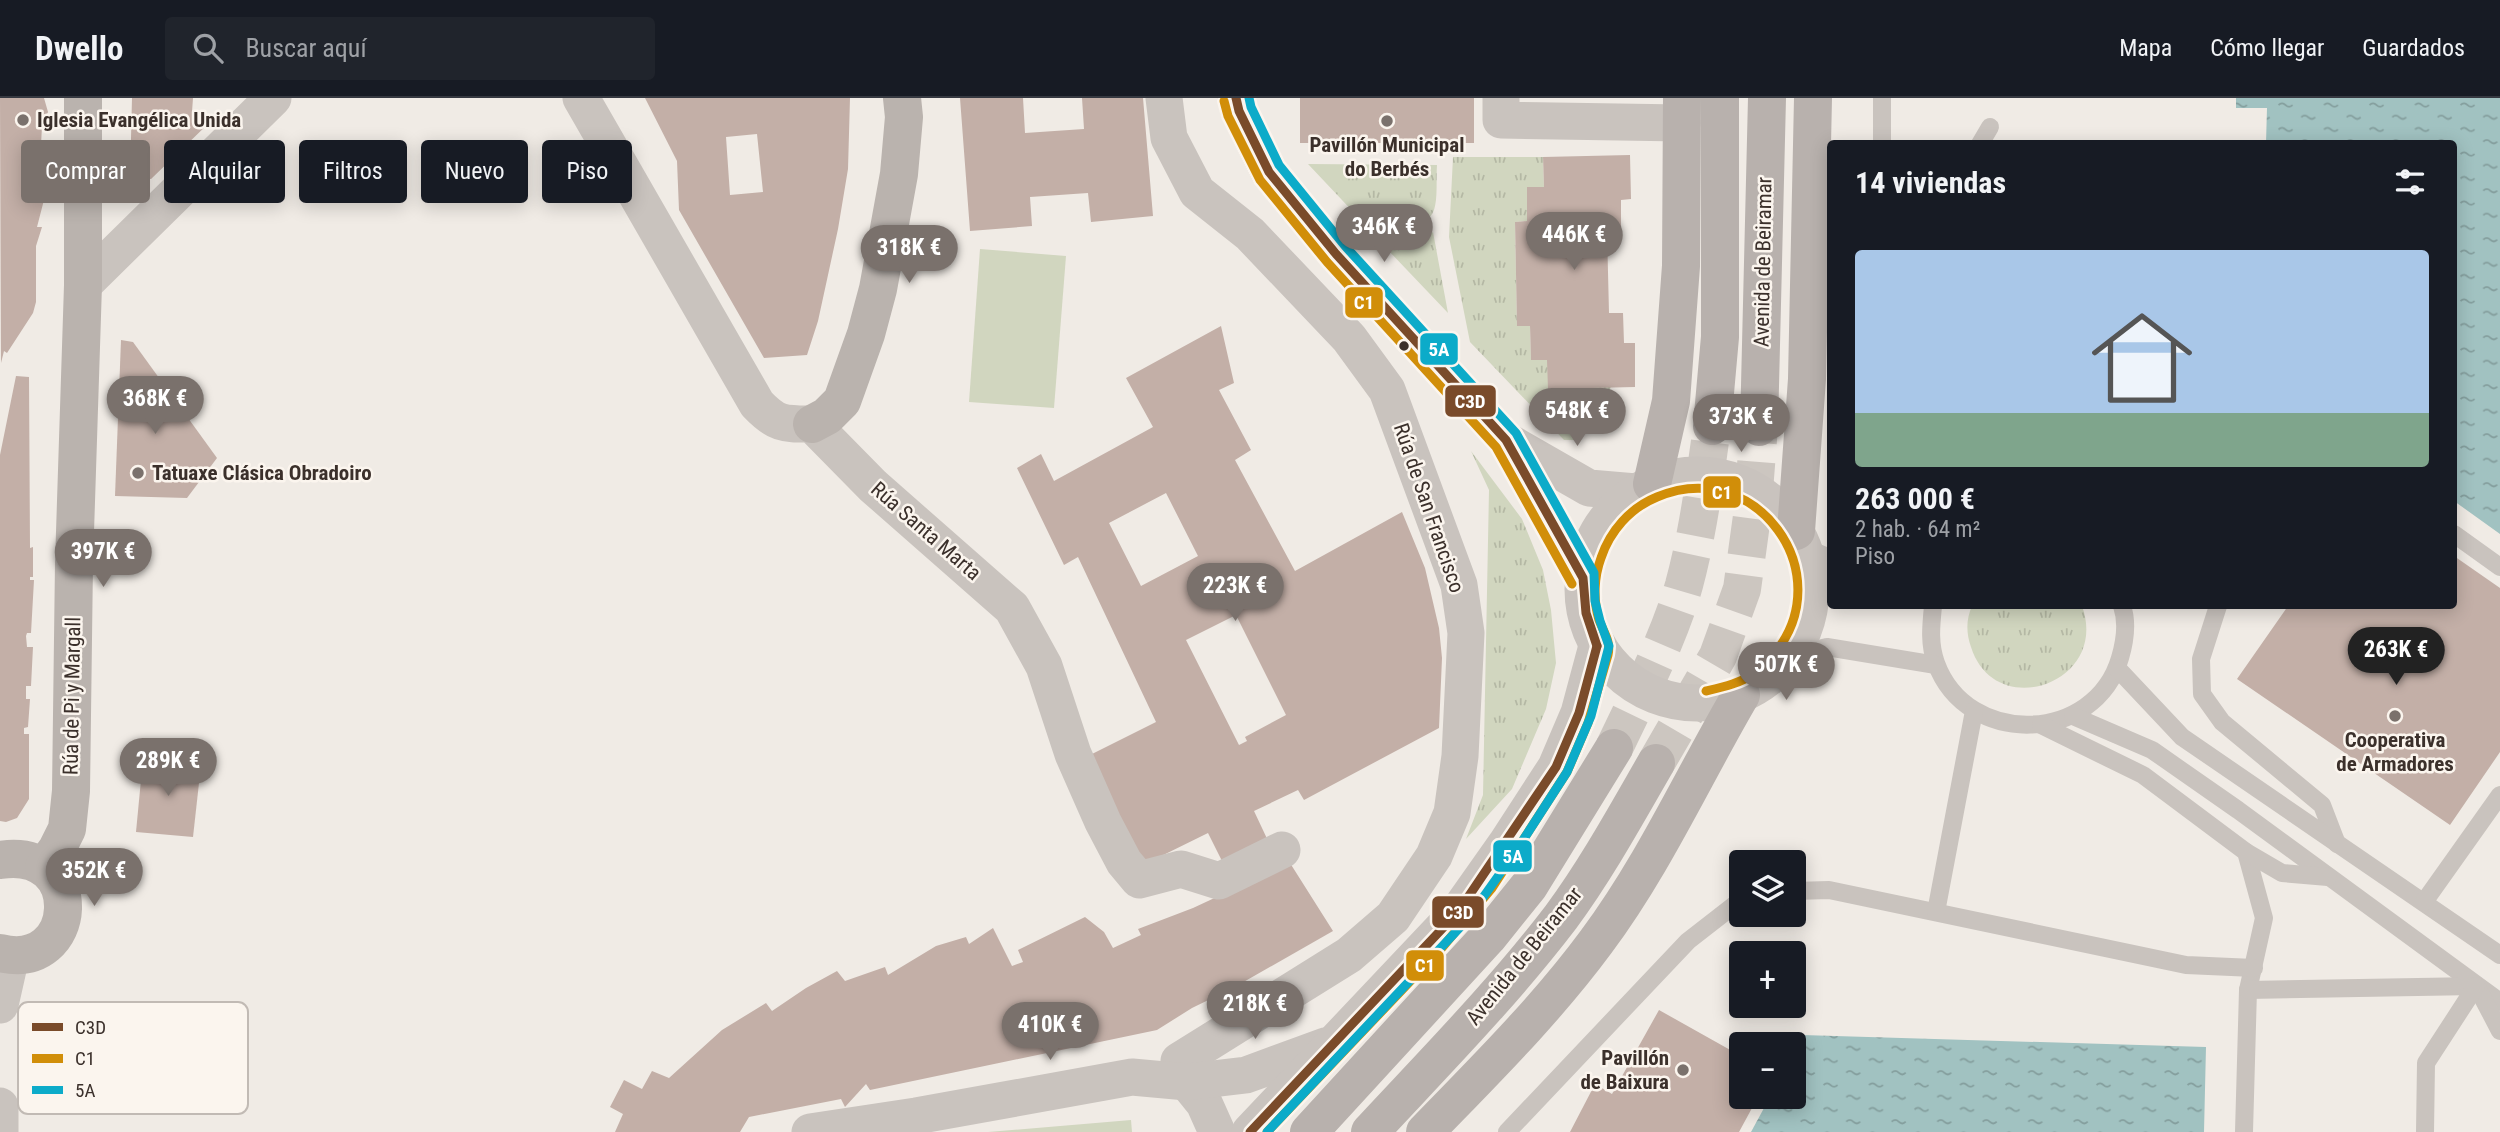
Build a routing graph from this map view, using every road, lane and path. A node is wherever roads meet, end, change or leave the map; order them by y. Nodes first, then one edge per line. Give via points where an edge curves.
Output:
1 (83, 98) edge
2 (273, 98) edge
3 (581, 98) edge
4 (902, 98) edge
5 (1164, 98) edge
6 (1236, 98) edge
7 (1720, 98) edge
8 (1767, 98) edge
9 (1813, 98) edge
10 (1882, 98) edge
11 (1501, 109) edge
12 (1682, 110) edge
13 (1990, 127) dead end
14 (1882, 140) edge
15 (1982, 140) edge
16 (83, 285) junction
17 (812, 424) junction
18 (1712, 426) tunnel mouth
19 (1759, 426) tunnel mouth
20 (1506, 440) junction
21 (1644, 488) junction
22 (2457, 536) edge
23 (1810, 545) edge
24 (2500, 567) edge
25 (1583, 578) junction
26 (1933, 609) edge
27 (2122, 609) edge
28 (2217, 609) edge
29 (1597, 646) junction
30 (1790, 656) junction
31 (1937, 665) junction
32 (2117, 668) junction
33 (1741, 695) junction
34 (1974, 711) junction
35 (2073, 716) junction
36 (2040, 725) junction
37 (1614, 748) tunnel mouth
38 (1656, 763) tunnel mouth
39 (2500, 795) edge
40 (2337, 844) junction
41 (1282, 850) dead end
42 (2246, 852) junction
43 (0, 860) edge
44 (44, 867) junction
45 (2328, 877) junction
46 (1806, 891) edge
47 (2424, 902) junction
48 (1729, 909) edge
49 (1936, 912) junction
50 (5, 955) edge
51 (2500, 955) edge
52 (2254, 968) junction
53 (2476, 986) junction
54 (2248, 989) junction
55 (2500, 1002) edge
56 (0, 1005) edge
57 (2500, 1031) edge
58 (1333, 1043) junction
59 (1187, 1082) junction
60 (0, 1106) edge
61 (917, 1124) edge
62 (0, 1132) edge
63 (810, 1132) edge
64 (1217, 1132) edge
65 (1250, 1132) edge
66 (1309, 1132) edge
67 (1370, 1132) edge
68 (1425, 1132) edge
69 (1507, 1132) edge
70 (2244, 1132) edge
71 (2425, 1132) edge

1 - 16 street, Rúa de Pi y Margall
2 - 16 street
3 - 17 street via 757,404 771,419
4 - 17 street via 899,174 878,289 842,401
5 - 59 street, Rúa de San Francisco via 1169,138 1197,192 1259,243 1349,338 1387,390 1460,585 1466,633 1460,756 1452,813 1434,856 1393,917 1349,955 1179,1061
6 - 20 street via 1269,172 1336,254
7 - 18 main road, Avenida de Beiramar via 1720,337
8 - 19 main road, Avenida de Beiramar
9 - 23 main road via 1807,379
10 - 14 lane
11 - 12 street
12 - 21 main road via 1681,266 1671,401
13 - 15 lane
16 - 44 street, Rúa de Pi y Margall via 71,791 67,829
17 - 41 street, Rúa Santa Marta via 873,486 1012,608 1044,666 1073,754 1103,822 1139,880 1181,869 1219,881
20 - 21 street via 1589,488
20 - 25 street
21 - 23 street via 1684,475 1717,476 1748,486 1776,505
21 - 25 street via 1616,509 1600,529
22 - 24 lane
23 - 30 street via 1808,622
25 - 29 street via 1583,602
26 - 31 lane via 1930,635
27 - 32 lane via 2126,640
28 - 40 lane via 2201,659 2202,694 2221,722 2322,804
29 - 33 street via 1618,671 1645,691 1676,701 1709,703
29 - 58 street via 1579,713 1556,767 1506,844 1458,912
30 - 31 lane via 1827,647
30 - 33 street via 1768,679
31 - 34 lane via 1952,691
32 - 35 lane via 2099,695
32 - 40 lane via 2182,737
33 - 68 main road via 1655,852 1596,942 1530,1022
34 - 36 lane via 2006,724
34 - 49 lane
35 - 36 lane
35 - 45 lane via 2152,750
36 - 42 lane via 2143,775
37 - 66 main road, Avenida de Beiramar via 1521,896
38 - 67 main road, Avenida de Beiramar via 1562,915 1506,985
39 - 47 lane
40 - 47 lane
42 - 45 lane via 2282,873
42 - 52 lane via 2264,918
43 - 44 street via 30,860
44 - 50 street via 62,892 62,924 42,948 27,955
45 - 53 lane
46 - 49 lane via 1829,890
47 - 51 lane
48 - 69 lane via 1688,941
49 - 52 lane via 2186,965
50 - 56 street
52 - 54 lane
53 - 54 lane
53 - 55 lane
53 - 57 lane
53 - 71 lane via 2426,1063
54 - 70 lane
58 - 59 street via 1246,1074
58 - 65 street
59 - 61 street via 1132,1077
59 - 64 street
60 - 62 street
61 - 63 street

